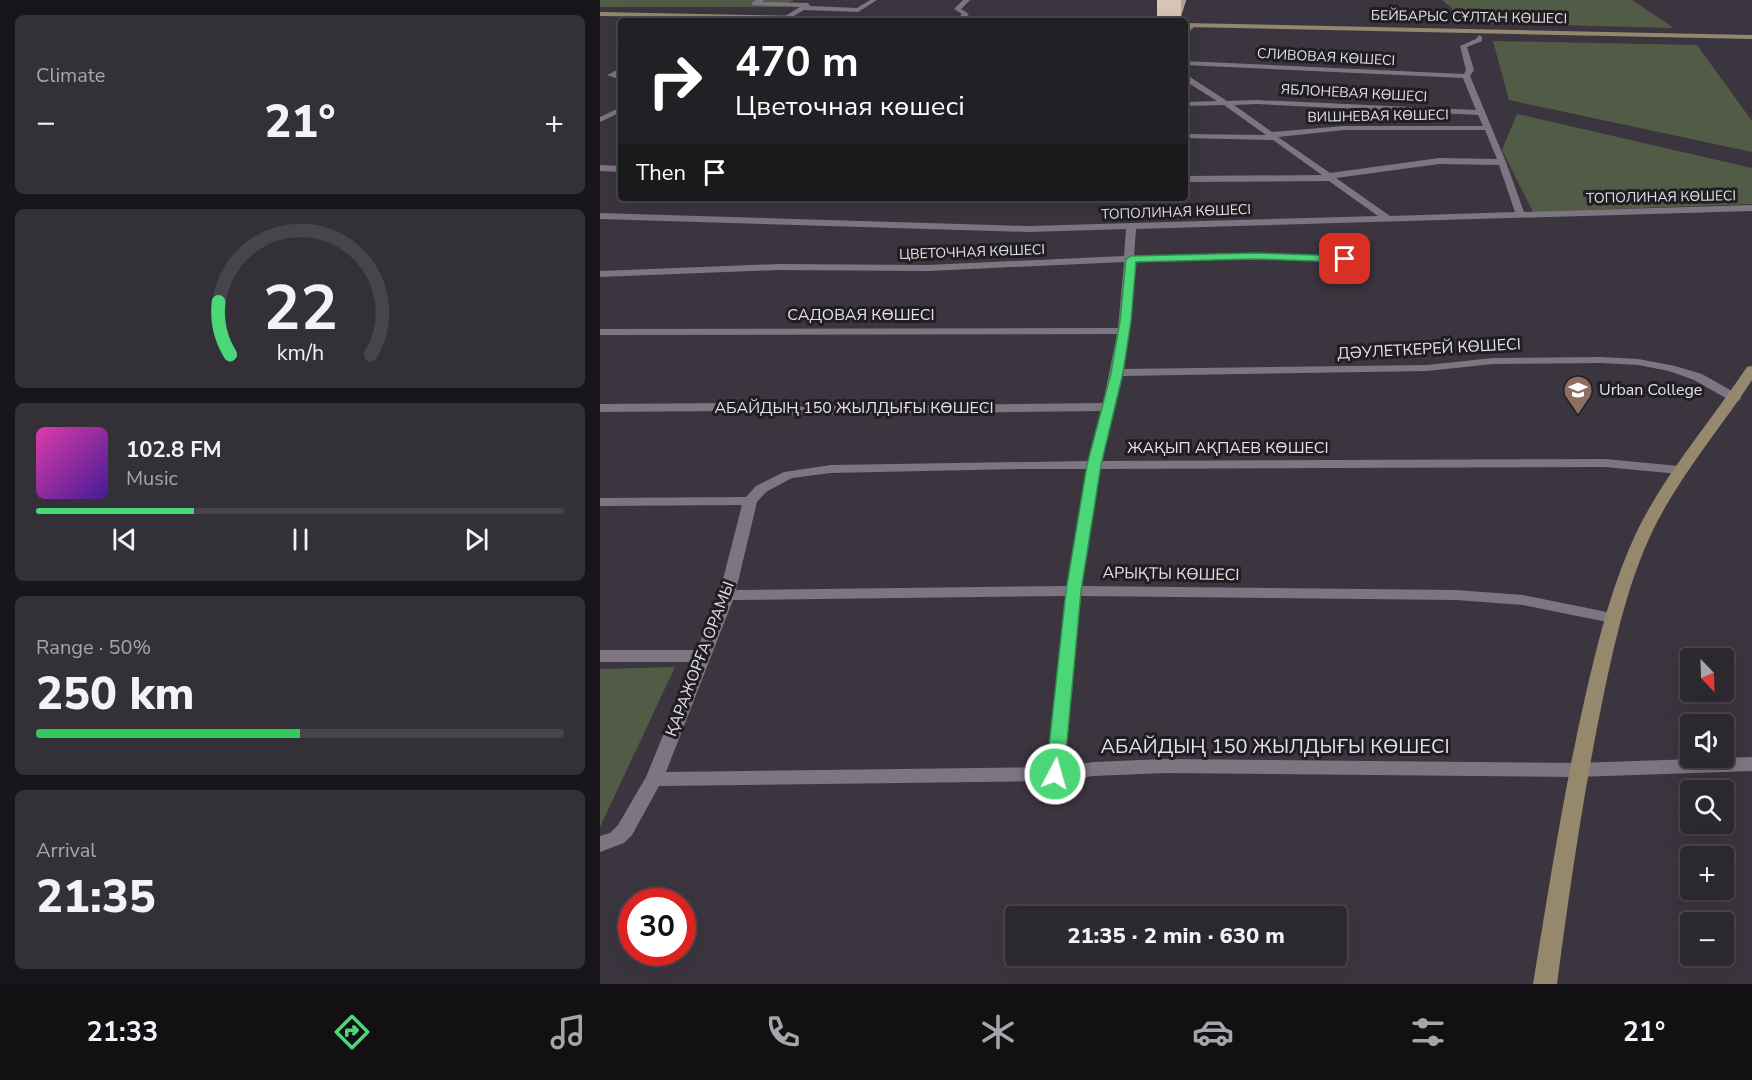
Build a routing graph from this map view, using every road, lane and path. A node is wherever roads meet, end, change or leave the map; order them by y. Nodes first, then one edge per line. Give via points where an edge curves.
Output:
1 (760, 0) edge
2 (817, 0) edge
3 (874, 0) edge
4 (967, 0) edge
5 (805, 7) junction
6 (600, 14) edge
7 (722, 18) edge
8 (786, 18) edge
9 (961, 18) edge
10 (1189, 25) edge
11 (1479, 37) dead end
12 (1752, 37) edge
13 (1188, 63) edge
14 (618, 72) edge
15 (1466, 76) junction
16 (618, 78) edge
17 (1188, 78) edge
18 (1226, 103) junction
19 (1188, 105) edge
20 (618, 111) edge
21 (1482, 113) junction
22 (609, 116) junction
23 (618, 117) edge
24 (600, 120) edge
25 (1486, 128) junction
26 (1188, 136) edge
27 (1272, 136) junction
28 (1502, 162) junction
29 (600, 168) edge
30 (618, 169) edge
31 (1331, 177) junction
32 (1188, 179) edge
33 (1752, 208) edge
34 (600, 216) edge
35 (1521, 216) junction
36 (1388, 218) junction
37 (1131, 227) junction
38 (1131, 259) junction
39 (1345, 259) dead end
40 (600, 274) edge
41 (1123, 331) junction
42 (600, 332) edge
43 (1752, 370) edge
44 (1117, 373) junction
45 (1735, 398) junction
46 (1109, 407) junction
47 (600, 408) edge
48 (1094, 465) junction
49 (1679, 470) junction
50 (750, 501) junction
51 (600, 502) edge
52 (1074, 591) junction
53 (728, 595) junction
54 (1612, 618) junction
55 (600, 656) edge
56 (703, 656) junction
57 (1752, 764) edge
58 (1577, 770) junction
59 (1055, 774) junction
60 (654, 779) junction
61 (600, 844) edge
62 (1545, 984) edge

1 - 5 street via 754,4
2 - 5 street
3 - 5 street via 858,10
4 - 9 street via 957,9 966,14
5 - 8 street
6 - 7 street
10 - 12 street, БЕЙБАРЫС СҰЛТАН КӨШЕСІ
11 - 15 street via 1480,40 1463,46 1470,70
13 - 15 street, СЛИВОВАЯ КӨШЕСІ
14 - 16 street via 611,75
15 - 21 street
17 - 18 street
18 - 19 street, ЯБЛОНЕВАЯ КӨШЕСІ
18 - 21 street, ЯБЛОНЕВАЯ КӨШЕСІ
18 - 27 street
20 - 22 street
21 - 25 street
22 - 23 street
22 - 24 street
25 - 27 street, ВИШНЕВАЯ КӨШЕСІ via 1344,128
25 - 28 street
26 - 27 street, ВИШНЕВАЯ КӨШЕСІ
27 - 31 street
28 - 31 street via 1439,161
28 - 35 street
29 - 30 street
31 - 32 street
31 - 36 street
33 - 35 street, ТОПОЛИНАЯ КӨШЕСІ
34 - 37 street, ТОПОЛИНАЯ КӨШЕСІ via 1029,229
35 - 36 street, ТОПОЛИНАЯ КӨШЕСІ
36 - 37 street, ТОПОЛИНАЯ КӨШЕСІ
37 - 38 street
38 - 39 street, ЦВЕТОЧНАЯ КӨШЕСІ
38 - 40 street, ЦВЕТОЧНАЯ КӨШЕСІ via 928,268 778,267
38 - 41 street
41 - 42 street, САДОВАЯ КӨШЕСІ
41 - 44 street
43 - 45 street
44 - 45 street, ДӘУЛЕТКЕРЕЙ КӨШЕСІ via 1427,368 1493,360 1610,360 1671,368 1698,377
44 - 46 street
45 - 49 street
46 - 47 street, АБАЙДЫҢ 150 ЖЫЛДЫҒЫ КӨШЕСІ via 797,411
46 - 48 street
48 - 49 street, ЖАҚЫП АҚПАЕВ КӨШЕСІ via 1605,463
48 - 50 street, ЖАҚЫП АҚПАЕВ КӨШЕСІ via 807,470 773,481
48 - 52 street
49 - 54 street via 1647,528
50 - 51 street
50 - 53 street, ҚАРАЖОРҒА ОРАМЫ
52 - 53 street, АРЫҚТЫ КӨШЕСІ
52 - 54 street, АРЫҚТЫ КӨШЕСІ via 1456,595 1523,600
52 - 59 street
53 - 56 street, ҚАРАЖОРҒА ОРАМЫ
54 - 58 street
55 - 56 street
56 - 60 street, ҚАРАЖОРҒА ОРАМЫ
57 - 58 street, АБАЙДЫҢ 150 ЖЫЛДЫҒЫ КӨШЕСІ
58 - 59 street, АБАЙДЫҢ 150 ЖЫЛДЫҒЫ КӨШЕСІ via 1165,766
58 - 62 street
59 - 60 street, АБАЙДЫҢ 150 ЖЫЛДЫҒЫ КӨШЕСІ
60 - 61 street, ҚАРАЖОРҒА ОРАМЫ via 625,830 617,838

